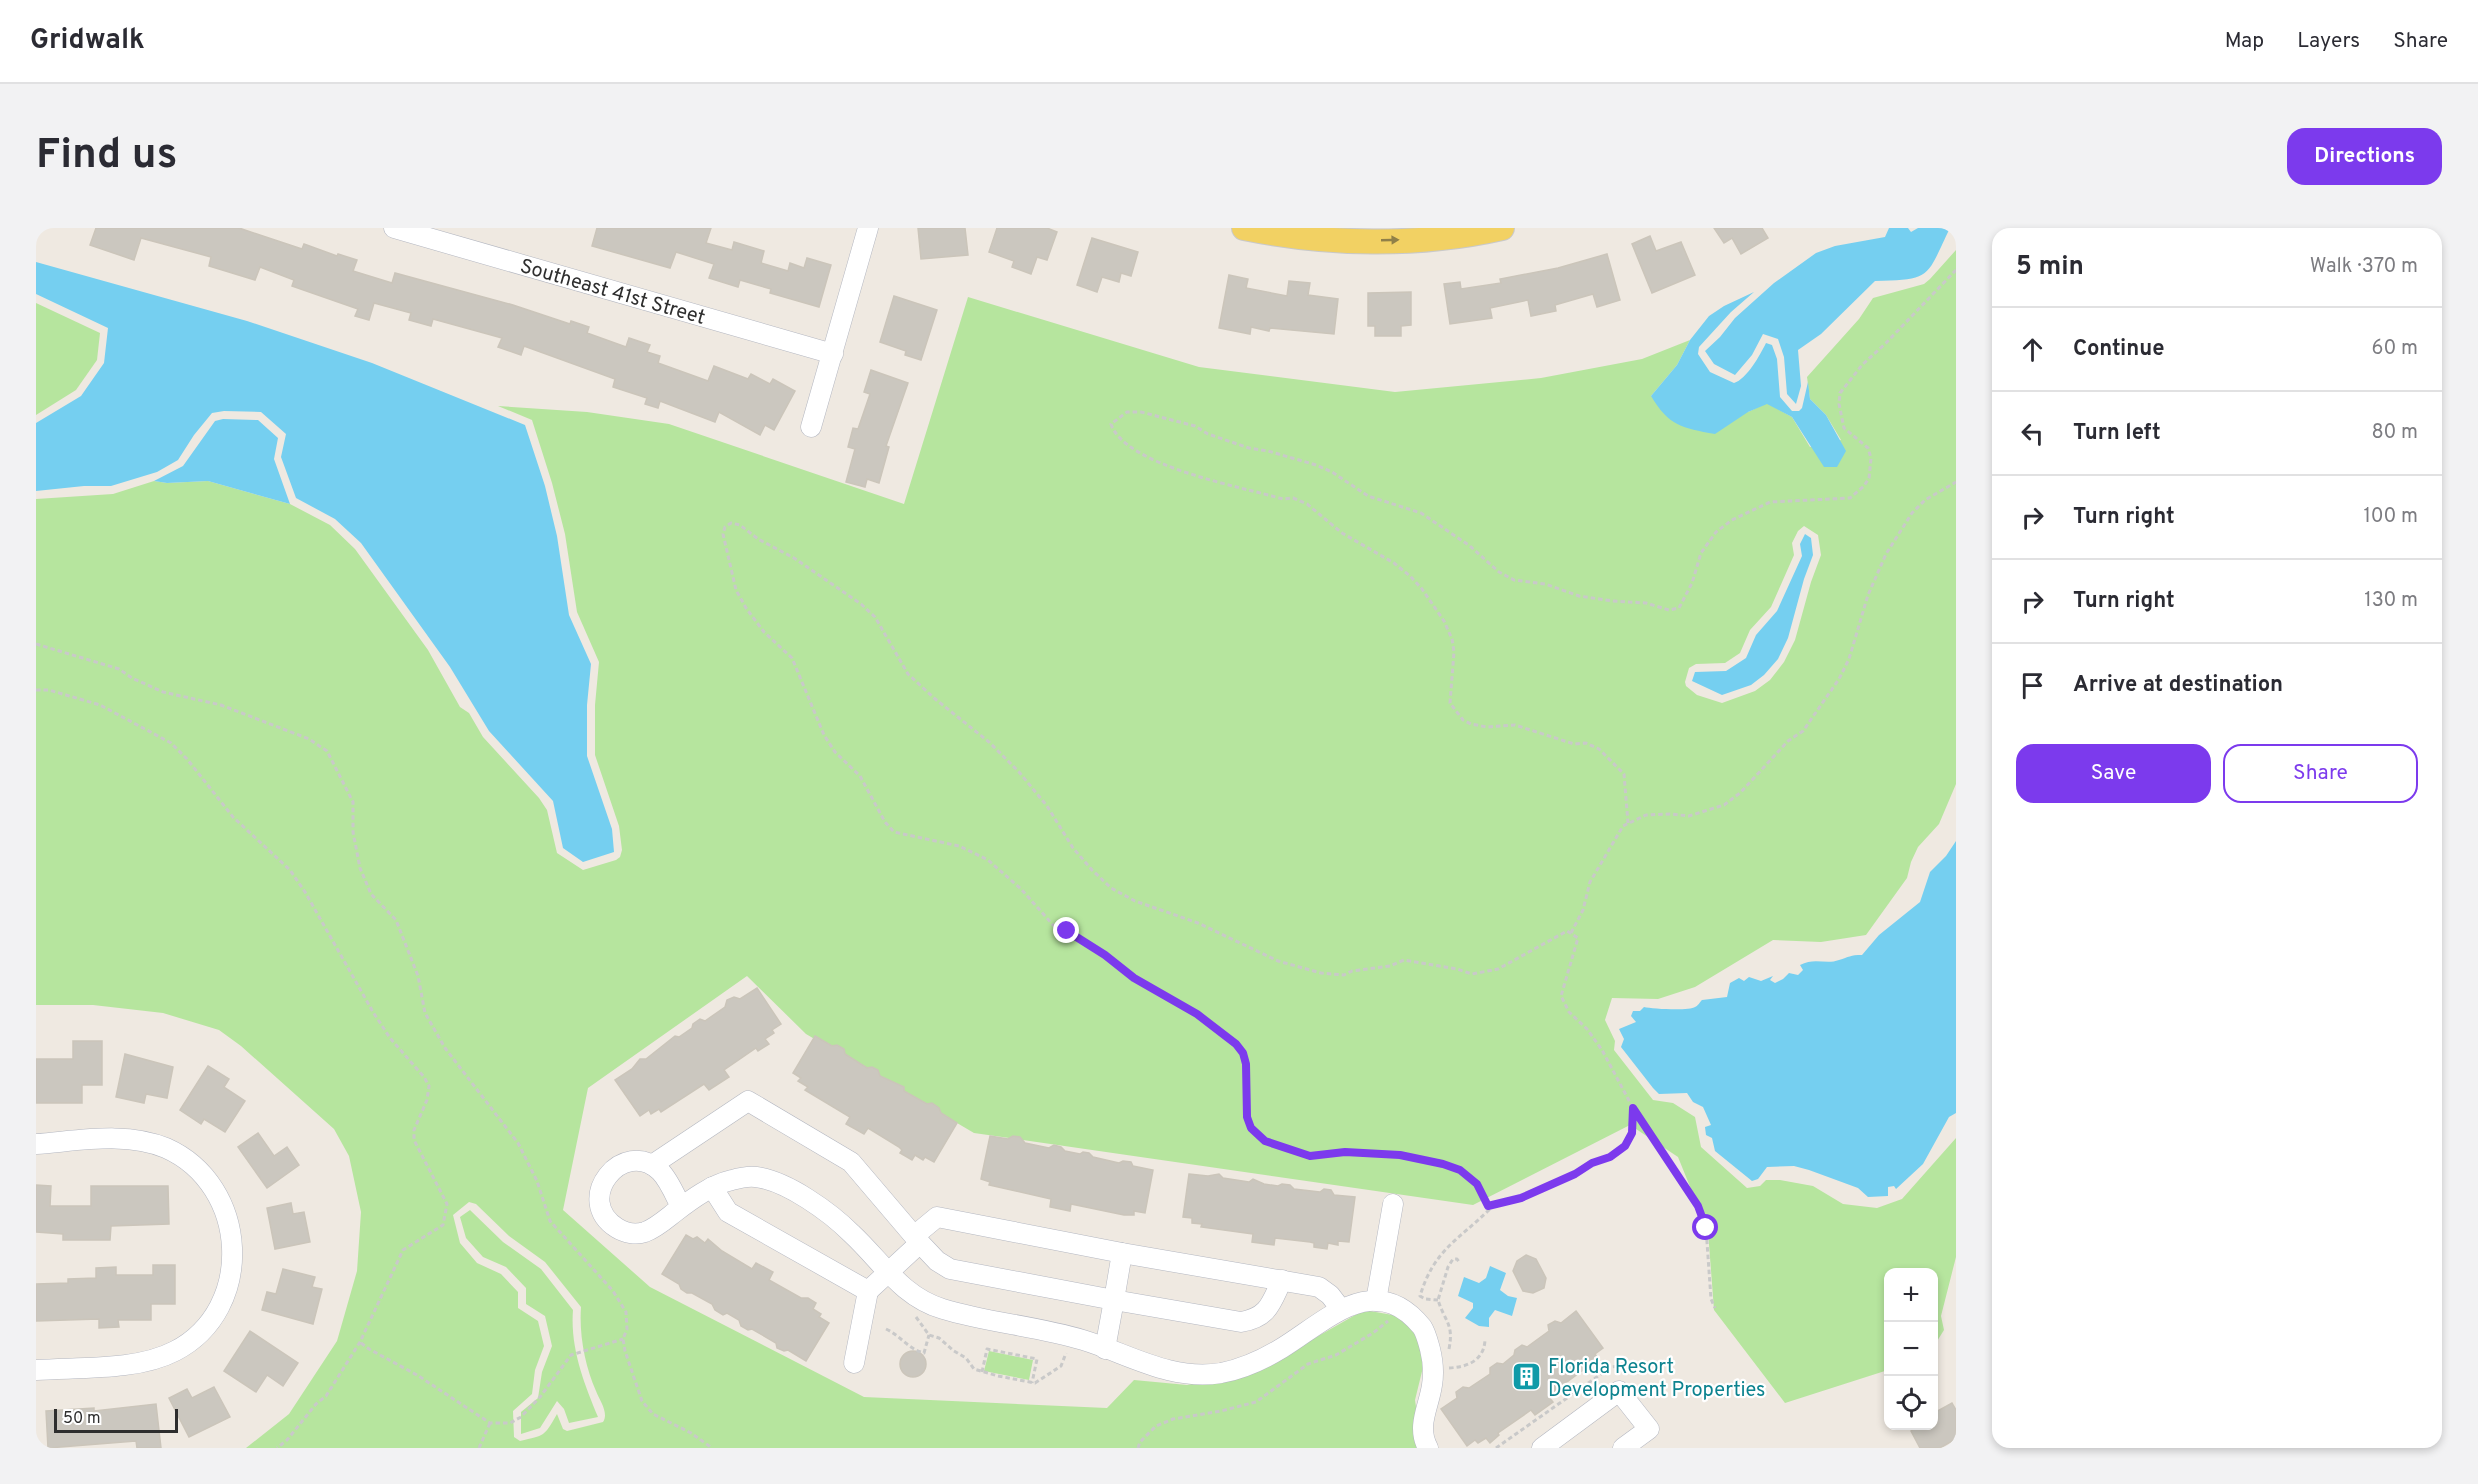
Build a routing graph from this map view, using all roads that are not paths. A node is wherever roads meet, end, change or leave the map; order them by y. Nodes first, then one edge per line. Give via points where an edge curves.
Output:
1 (394, 228) edge
2 (868, 228) edge
3 (1244, 228) edge
4 (1502, 228) edge
5 (1332, 234) edge
6 (833, 354) junction
7 (811, 427) dead end
8 (36, 1144) edge
9 (652, 1165) junction
10 (712, 1187) junction
11 (1392, 1204) dead end
12 (681, 1207) junction
13 (917, 1240) junction
14 (1122, 1253) junction
15 (888, 1273) junction
16 (1282, 1280) junction
17 (868, 1292) junction
18 (1114, 1299) junction
19 (1376, 1301) junction
20 (1340, 1308) junction
21 (1106, 1349) junction
22 (854, 1363) dead end
23 (36, 1370) edge
24 (1428, 1448) edge
25 (1542, 1448) edge
26 (1623, 1448) edge

1 - 6 street, Southeast 41st Street
2 - 6 street
3 - 5 main road
5 -> 4 main road via 1416,239
6 - 7 street
8 - 23 street via 122,1138 168,1149 207,1180 220,1198 233,1240 228,1285 218,1307 208,1323 176,1351 139,1363
9 - 12 street via 666,1179
9 - 12 street via 627,1162 607,1175 599,1199 602,1211 625,1231 643,1233
9 - 13 street via 748,1101 851,1162
10 - 12 street
10 - 15 street via 754,1177 786,1186 852,1234
10 - 17 street via 728,1212
11 - 19 street
13 - 14 street via 937,1217
13 - 15 street
13 - 18 street via 950,1269
14 - 16 street
14 - 18 street
15 - 17 street
15 - 21 street via 916,1298 941,1309 1071,1337
16 - 18 street via 1269,1308 1257,1319 1241,1322
16 - 20 street via 1319,1287
17 - 22 street
18 - 21 street
19 - 20 street via 1354,1302
19 - 24 street via 1396,1306 1423,1328 1432,1360 1432,1386 1422,1427
20 - 21 street via 1268,1356 1221,1373 1168,1371
25 - 26 street via 1619,1391 1649,1430

